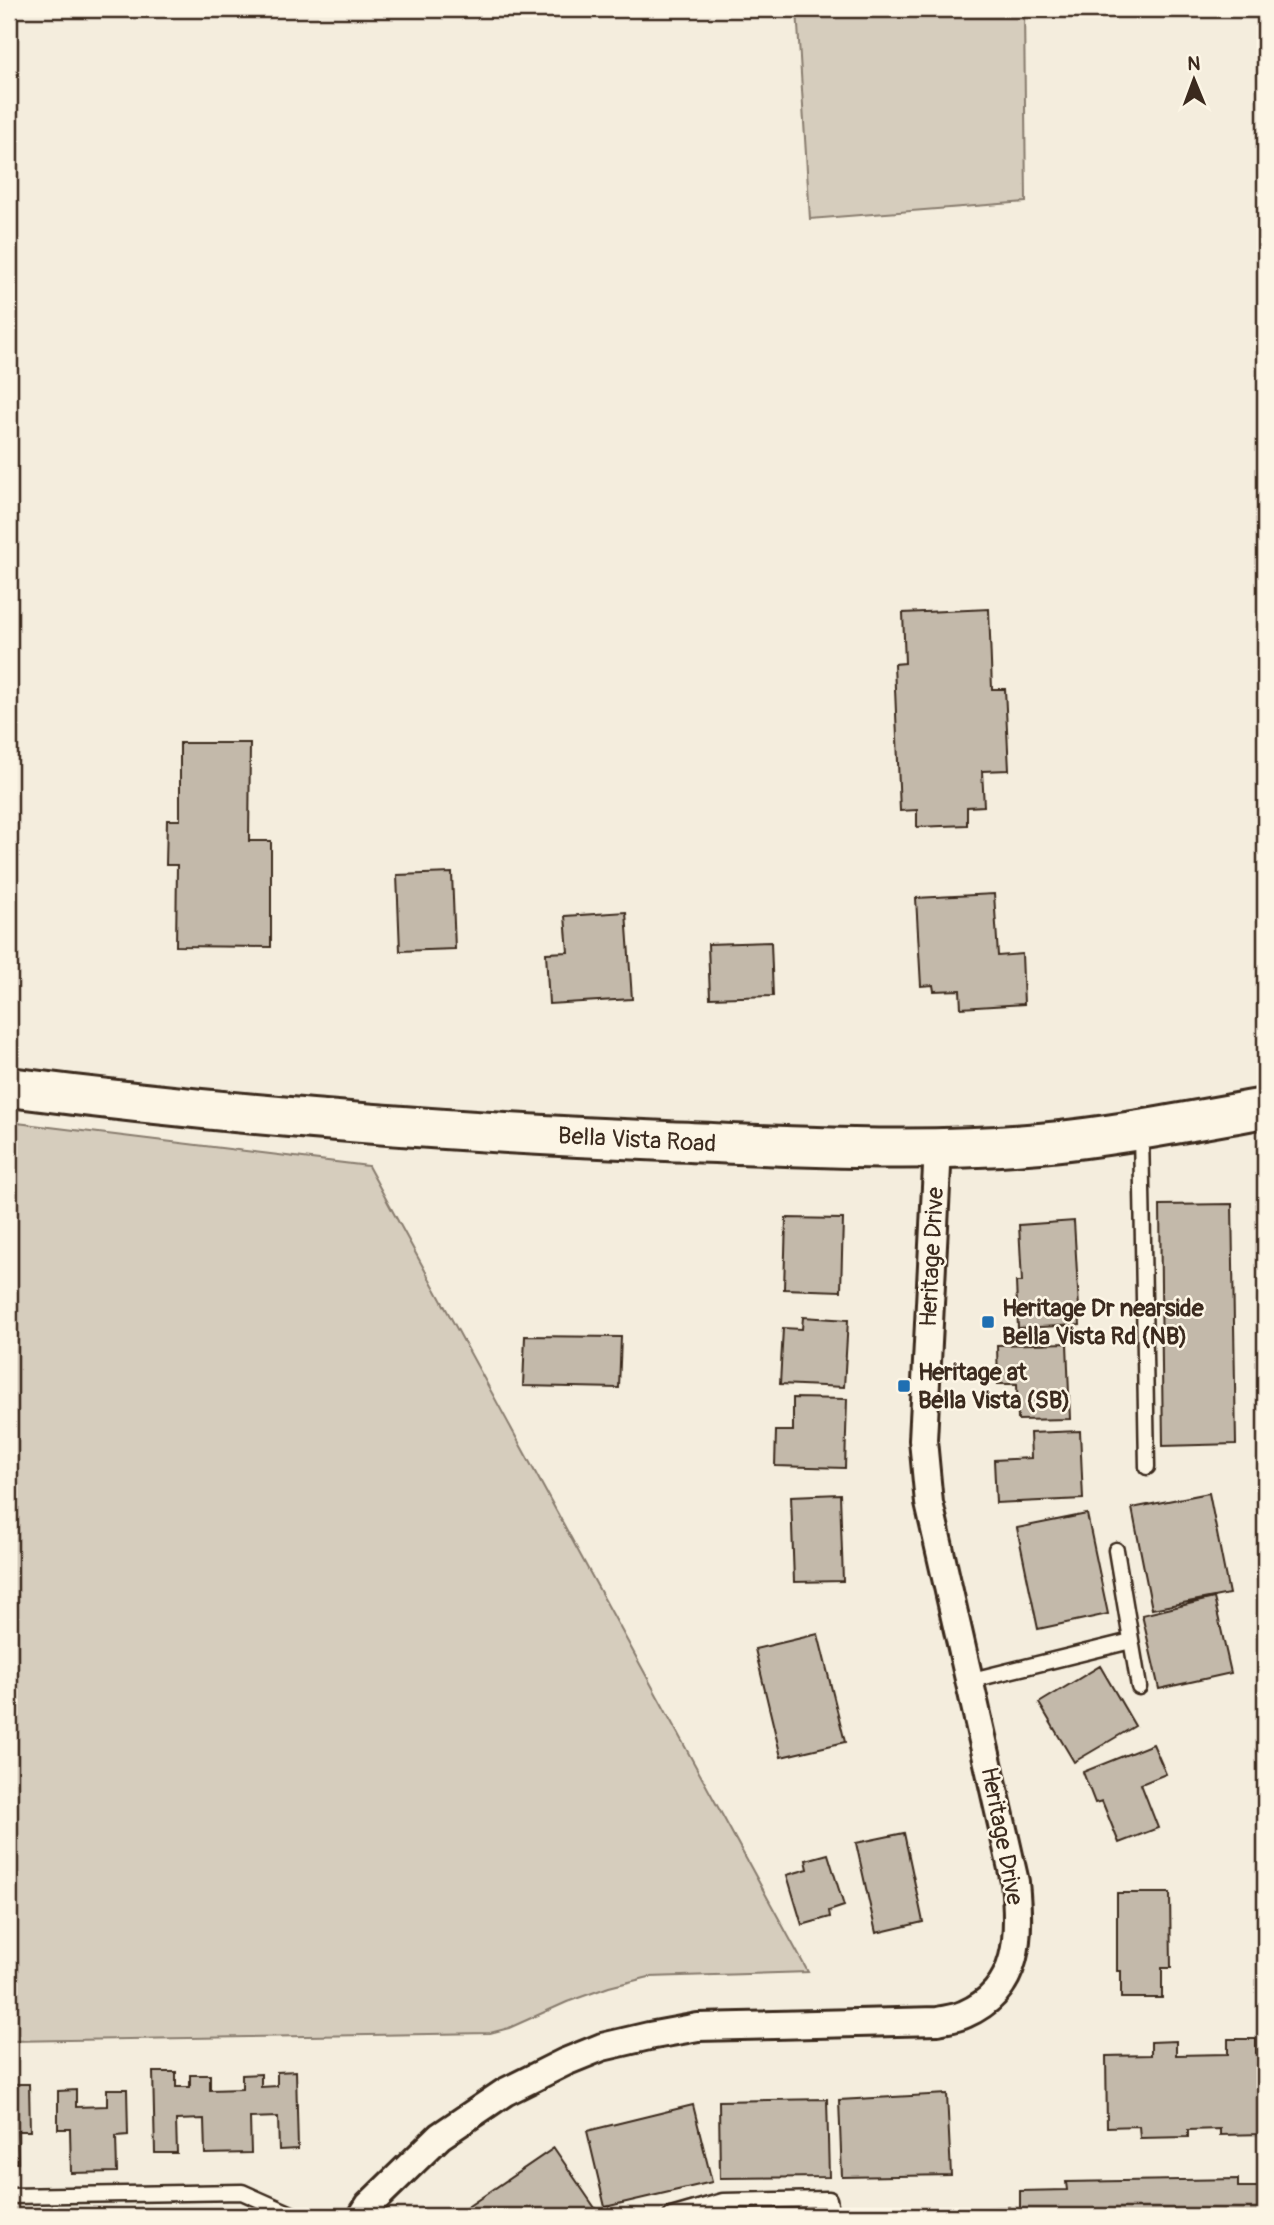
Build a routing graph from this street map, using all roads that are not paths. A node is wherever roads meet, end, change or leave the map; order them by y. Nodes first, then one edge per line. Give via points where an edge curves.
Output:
1 (9, 1087) edge
2 (1265, 1108) edge
3 (1141, 1129) junction
4 (938, 1148) junction
5 (1147, 1467) dead end
6 (1115, 1550) dead end
7 (1131, 1641) junction
8 (968, 1681) junction
9 (1139, 1687) dead end
10 (9, 2196) edge
11 (371, 2213) edge
12 (296, 2216) edge
13 (671, 2216) edge
14 (832, 2216) edge

1 - 4 street, Bella Vista Road via 363,1123 577,1138
2 - 3 street, Bella Vista Road
3 - 4 street, Bella Vista Road via 1041,1143
3 - 5 lane
4 - 8 street, Heritage Drive via 923,1440 929,1503
6 - 7 lane
7 - 8 lane
7 - 9 lane
8 - 11 street, Heritage Drive via 1015,1882 1018,1914 1012,1964 1003,1984 985,2004 938,2021 698,2027 602,2048 505,2092 440,2136
10 - 12 lane via 242,2192
13 - 14 lane via 723,2201 829,2199

